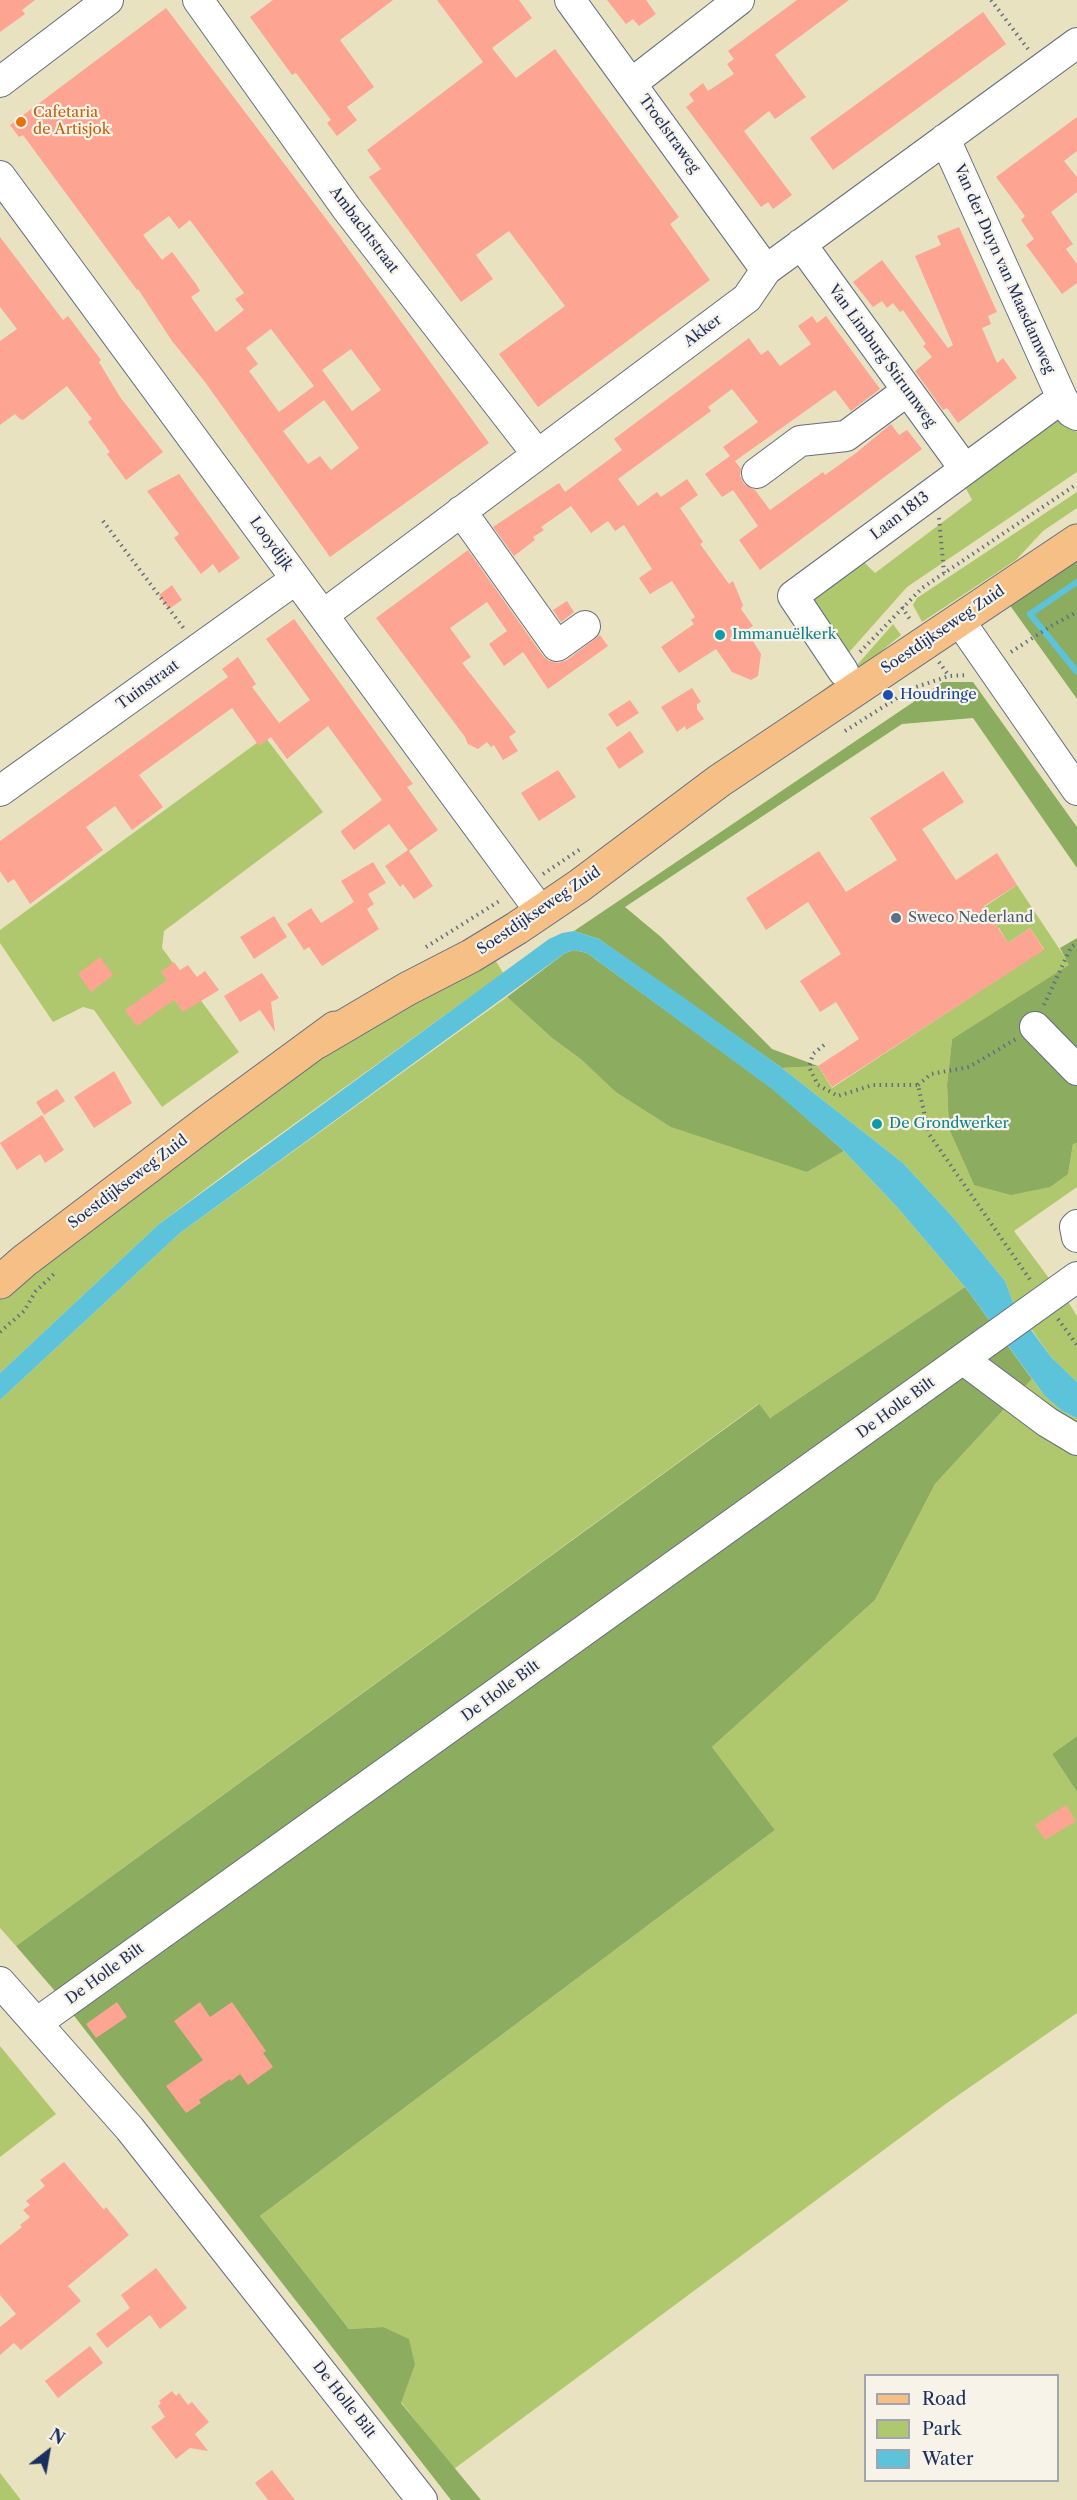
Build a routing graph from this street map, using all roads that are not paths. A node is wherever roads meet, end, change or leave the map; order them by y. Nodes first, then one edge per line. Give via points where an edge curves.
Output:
1 (108, 0) edge
2 (198, 0) edge
3 (570, 0) edge
4 (739, 0) edge
5 (1077, 43) edge
6 (0, 82) edge
7 (632, 83) junction
8 (945, 139) junction
9 (0, 176) edge
10 (801, 244) junction
11 (766, 270) junction
12 (907, 391) junction
13 (1070, 407) edge
14 (537, 454) junction
15 (964, 468) junction
16 (757, 473) dead end
17 (461, 511) junction
18 (1077, 541) edge
19 (297, 579) junction
20 (323, 615) junction
21 (959, 620) junction
22 (585, 626) dead end
23 (843, 671) road end
24 (1077, 790) edge
25 (0, 791) edge
26 (535, 904) junction
27 (1035, 1027) dead end
28 (1077, 1070) edge
29 (1077, 1225) edge
30 (1077, 1237) edge
31 (1077, 1278) edge
32 (0, 1282) edge
33 (963, 1360) junction
34 (1077, 1440) edge
35 (0, 1982) edge
36 (38, 2022) junction
37 (423, 2500) edge

1 - 6 street
2 - 14 street, Ambachtstraat via 347,209
3 - 7 street, Troelstraweg
4 - 7 street
5 - 8 street, Akker
7 - 11 street, Troelstraweg
8 - 10 street, Akker
8 - 13 street, Van der Duyn van Maasdamweg
9 - 19 street, Looydijk
10 - 11 street, Akker
10 - 12 street, Van Limburg Stirumweg
11 - 14 street, Akker via 747,298
12 - 15 street, Van Limburg Stirumweg
12 - 16 street via 846,436 800,441
13 - 15 street, Laan 1813
14 - 17 street, Akker
15 - 23 street, Laan 1813 via 793,596
17 - 20 street, Akker
17 - 22 street via 557,646
18 - 21 main road, Soestdijkseweg Zuid
19 - 20 street, Looydijk
19 - 25 street, Tuinstraat
20 - 26 street, Looydijk
21 - 24 street
21 - 26 main road, Soestdijkseweg Zuid via 719,781 579,886
26 - 32 main road, Soestdijkseweg Zuid via 485,948 317,1042
27 - 28 street
29 - 30 street
31 - 33 street, De Holle Bilt
33 - 34 street
33 - 36 street, De Holle Bilt
35 - 36 street, De Holle Bilt
36 - 37 street, De Holle Bilt via 130,2129

